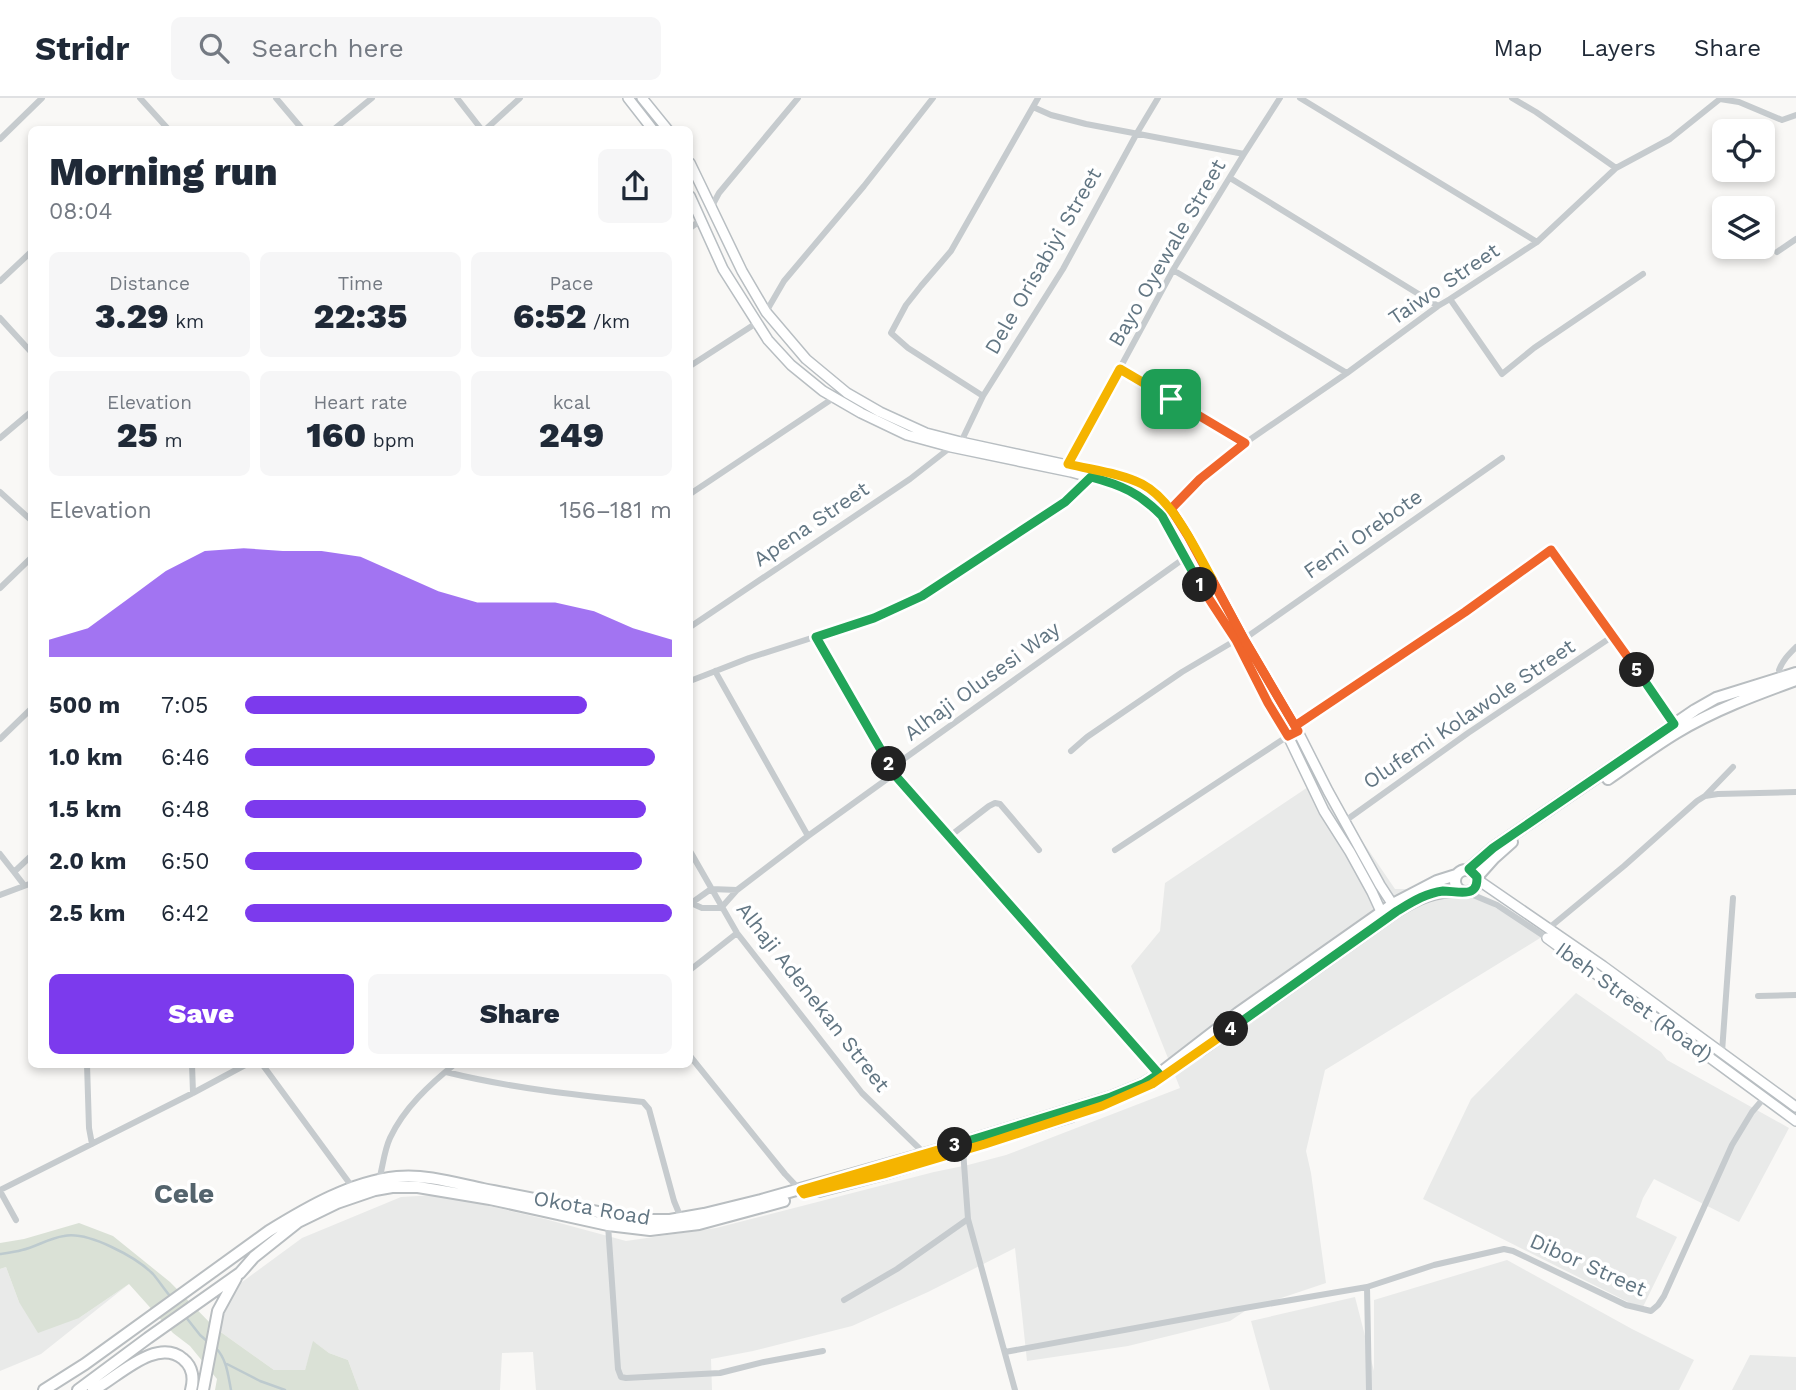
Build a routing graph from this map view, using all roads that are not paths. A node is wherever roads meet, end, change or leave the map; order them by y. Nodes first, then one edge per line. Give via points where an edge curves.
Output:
1 (42, 98) edge
2 (141, 98) edge
3 (276, 98) edge
4 (372, 98) edge
5 (457, 98) edge
6 (520, 98) edge
7 (628, 98) edge
8 (642, 98) edge
9 (798, 98) edge
10 (933, 98) edge
11 (1038, 98) edge
12 (1158, 98) edge
13 (1280, 98) edge
14 (1300, 98) edge
15 (1512, 98) edge
16 (1719, 99) edge
17 (1741, 100) edge
18 (1033, 107) junction
19 (1796, 116) edge
20 (163, 122) junction
21 (160, 126) edge
22 (166, 126) edge
23 (300, 126) edge
24 (338, 126) edge
25 (480, 126) edge
26 (488, 126) edge
27 (648, 126) edge
28 (665, 126) edge
29 (1137, 133) junction
30 (0, 139) edge
31 (1244, 154) junction
32 (1616, 168) junction
33 (693, 171) edge
34 (1230, 178) junction
35 (693, 203) edge
36 (712, 206) junction
37 (701, 220) junction
38 (693, 226) edge
39 (1796, 239) edge
40 (1537, 242) junction
41 (1777, 252) dead end
42 (28, 255) edge
43 (1173, 271) junction
44 (1643, 274) dead end
45 (0, 281) edge
46 (1450, 299) junction
47 (1438, 306) junction
48 (766, 312) junction
49 (0, 318) edge
50 (758, 322) junction
51 (28, 349) edge
52 (693, 364) edge
53 (1120, 369) junction
54 (1347, 373) junction
55 (983, 396) junction
56 (835, 397) junction
57 (28, 414) edge
58 (0, 439) edge
59 (961, 442) junction
60 (1245, 443) junction
61 (951, 447) junction
62 (1502, 458) dead end
63 (1068, 464) junction
64 (1091, 477) junction
65 (0, 492) edge
66 (693, 492) edge
67 (1171, 509) junction
68 (28, 517) edge
69 (1185, 557) junction
70 (28, 561) edge
71 (0, 588) edge
72 (693, 625) edge
73 (1613, 636) junction
74 (816, 637) junction
75 (1240, 640) junction
76 (1796, 648) edge
77 (715, 671) junction
78 (1792, 676) edge
79 (693, 680) edge
80 (28, 712) edge
81 (1674, 724) junction
82 (1297, 729) junction
83 (1288, 736) junction
84 (0, 739) edge
85 (1071, 751) dead end
86 (1733, 766) dead end
87 (894, 774) junction
88 (1796, 792) edge
89 (1706, 796) junction
90 (1345, 821) junction
91 (808, 836) junction
92 (950, 836) junction
93 (1039, 850) dead end
94 (1115, 850) dead end
95 (0, 855) edge
96 (693, 856) edge
97 (28, 859) edge
98 (14, 872) junction
99 (1456, 875) junction
100 (1474, 875) junction
101 (28, 884) edge
102 (23, 885) junction
103 (711, 889) junction
104 (737, 890) junction
105 (1464, 892) junction
106 (0, 895) edge
107 (1733, 898) dead end
108 (693, 901) edge
109 (693, 904) edge
110 (1395, 907) junction
111 (721, 908) junction
112 (1383, 916) junction
113 (737, 933) junction
114 (1548, 933) junction
115 (693, 968) edge
116 (1796, 995) edge
117 (1758, 996) dead end
118 (1722, 1052) junction
119 (693, 1060) edge
120 (87, 1068) edge
121 (192, 1068) edge
122 (240, 1068) edge
123 (265, 1068) edge
124 (450, 1068) edge
125 (446, 1072) junction
126 (1159, 1074) junction
127 (193, 1093) junction
128 (1764, 1098) junction
129 (1796, 1107) edge
130 (1796, 1121) edge
131 (92, 1144) junction
132 (963, 1150) junction
133 (924, 1153) junction
134 (379, 1180) junction
135 (353, 1188) junction
136 (0, 1190) edge
137 (803, 1192) junction
138 (553, 1208) junction
139 (681, 1218) junction
140 (968, 1219) junction
141 (16, 1220) dead end
142 (608, 1225) junction
143 (272, 1235) junction
144 (240, 1273) junction
145 (1367, 1287) junction
146 (844, 1300) dead end
147 (823, 1351) dead end
148 (1005, 1352) junction
149 (116, 1376) junction
150 (44, 1390) edge
151 (78, 1390) edge
152 (93, 1390) edge
153 (112, 1390) edge
154 (191, 1390) edge
155 (203, 1390) edge
156 (1016, 1390) edge
157 (1369, 1390) edge

1 - 30 street
2 - 20 street
3 - 23 street
4 - 24 street
5 - 25 street
6 - 26 street
7 - 27 main road
8 - 28 main road
9 - 36 street
10 - 48 street via 783,281
11 - 18 street
12 - 29 street, Dele Orisabiyi Street
13 - 31 street, Bayo Oyewale Street
14 - 40 street
15 - 32 street
16 - 17 street, Taiwo Street
16 - 32 street, Taiwo Street via 1670,139
17 - 19 street, Taiwo Street via 1782,120
18 - 29 street via 1060,118
18 - 55 street via 951,251 906,305 891,332
20 - 21 street
20 - 22 street
29 - 31 street
29 - 55 street, Dele Orisabiyi Street via 1063,269
31 - 34 street, Bayo Oyewale Street
32 - 40 street, Taiwo Street
33 - 36 main road
34 - 43 street, Bayo Oyewale Street
34 - 47 street
35 - 37 main road
36 - 48 main road
37 - 38 street
37 - 50 main road via 723,270
39 - 41 street
40 - 46 street, Taiwo Street
42 - 45 street
43 - 53 street, Bayo Oyewale Street
43 - 54 street
44 - 46 street via 1502,374
46 - 47 street, Taiwo Street
47 - 54 street, Taiwo Street
48 - 59 main road via 806,359 847,393 904,424
49 - 51 street
50 - 52 street
50 - 56 main road via 790,365
53 - 60 street
53 - 63 street, Bayo Oyewale Street
54 - 60 street, Taiwo Street
55 - 59 street, Dele Orisabiyi Street
56 - 61 main road via 907,435
56 - 66 street
57 - 58 street
59 - 63 main road
60 - 67 street, Taiwo Street
61 - 64 main road
61 - 72 street, Apena Street
62 - 75 street, Femi Orebote
63 - 67 main road via 1141,484
64 - 69 main road via 1118,485 1151,506 1162,516
64 - 74 street via 1065,502 922,596
65 - 68 street
67 - 75 main road
69 - 75 main road
69 - 87 street, Alhaji Olusesi Way via 901,761
70 - 71 street
73 - 81 street
73 - 82 street via 1551,550
73 - 90 street, Olufemi Kolawole Street
74 - 77 street
74 - 87 street
75 - 82 main road
75 - 83 main road
75 - 85 street, Femi Orebote via 1171,680
76 - 78 street via 1779,670
77 - 79 street
77 - 91 street
78 - 81 main road via 1716,698
78 - 100 main road via 1676,733 1509,844
80 - 84 street
81 - 100 main road via 1493,848
82 - 83 street
82 - 90 main road
83 - 94 street
83 - 112 main road
86 - 89 street
87 - 91 street, Alhaji Olusesi Way
87 - 92 street
88 - 89 street
89 - 114 street
90 - 110 main road
91 - 104 street, Alhaji Olusesi Way
92 - 93 street via 995,803
92 - 126 street
95 - 98 street
96 - 103 street, Alhaji Adenekan Street
97 - 98 street
98 - 102 street
99 - 100 main road via 1462,870
99 - 105 main road via 1455,884
99 - 110 main road, Okota Road via 1437,881
100 - 105 main road via 1473,890
100 - 114 main road, Ibeh Street (Road)
101 - 102 street
102 - 106 street
103 - 104 street
103 - 108 street
103 - 111 street, Alhaji Adenekan Street
104 - 111 street, Alhaji Olusesi Way
105 - 110 main road, Okota Road via 1441,891
105 - 114 street, Ibeh Street (Road)
107 - 118 street
109 - 111 street
110 - 112 main road, Okota Road
111 - 113 street, Alhaji Adenekan Street
112 - 126 main road, Okota Road via 1238,1013
112 - 132 main road, Okota Road via 1152,1084 1102,1106
113 - 115 street
113 - 133 street, Alhaji Adenekan Street via 862,1093
114 - 118 main road, Ibeh Street (Road)
114 - 128 main road, Ibeh Street (Road)
116 - 117 street
118 - 129 main road, Ibeh Street (Road)
119 - 137 street
120 - 131 street
121 - 127 street
122 - 127 street
123 - 135 street
124 - 125 street
125 - 134 street via 416,1101 391,1136
125 - 139 street via 643,1102 649,1109
126 - 133 main road, Okota Road via 1111,1097
127 - 131 street
128 - 130 main road, Ibeh Street (Road)
128 - 145 street, Dibor Street via 1732,1145 1664,1296 1651,1311 1626,1305 1504,1249
131 - 136 street
132 - 137 main road, Okota Road
132 - 140 street
133 - 137 main road, Okota Road
134 - 135 main road, Okota Road
134 - 138 main road, Okota Road via 400,1177 463,1184
135 - 143 main road, Okota Road via 307,1208
136 - 141 street
137 - 139 main road, Okota Road
137 - 142 main road, Okota Road via 684,1227 650,1230
138 - 139 main road, Okota Road via 645,1220
138 - 142 main road, Okota Road
138 - 143 main road, Okota Road via 392,1187 337,1203
140 - 146 street
140 - 148 street
142 - 147 street via 621,1377 720,1373
143 - 144 main road, Okota Road
143 - 150 main road, Okota Road
144 - 151 main road, Okota Road
144 - 155 main road via 215,1321
145 - 148 street, Dibor Street
145 - 157 street
148 - 156 street
149 - 152 main road
149 - 153 main road
149 - 154 main road via 146,1357 164,1352 178,1355 188,1364

